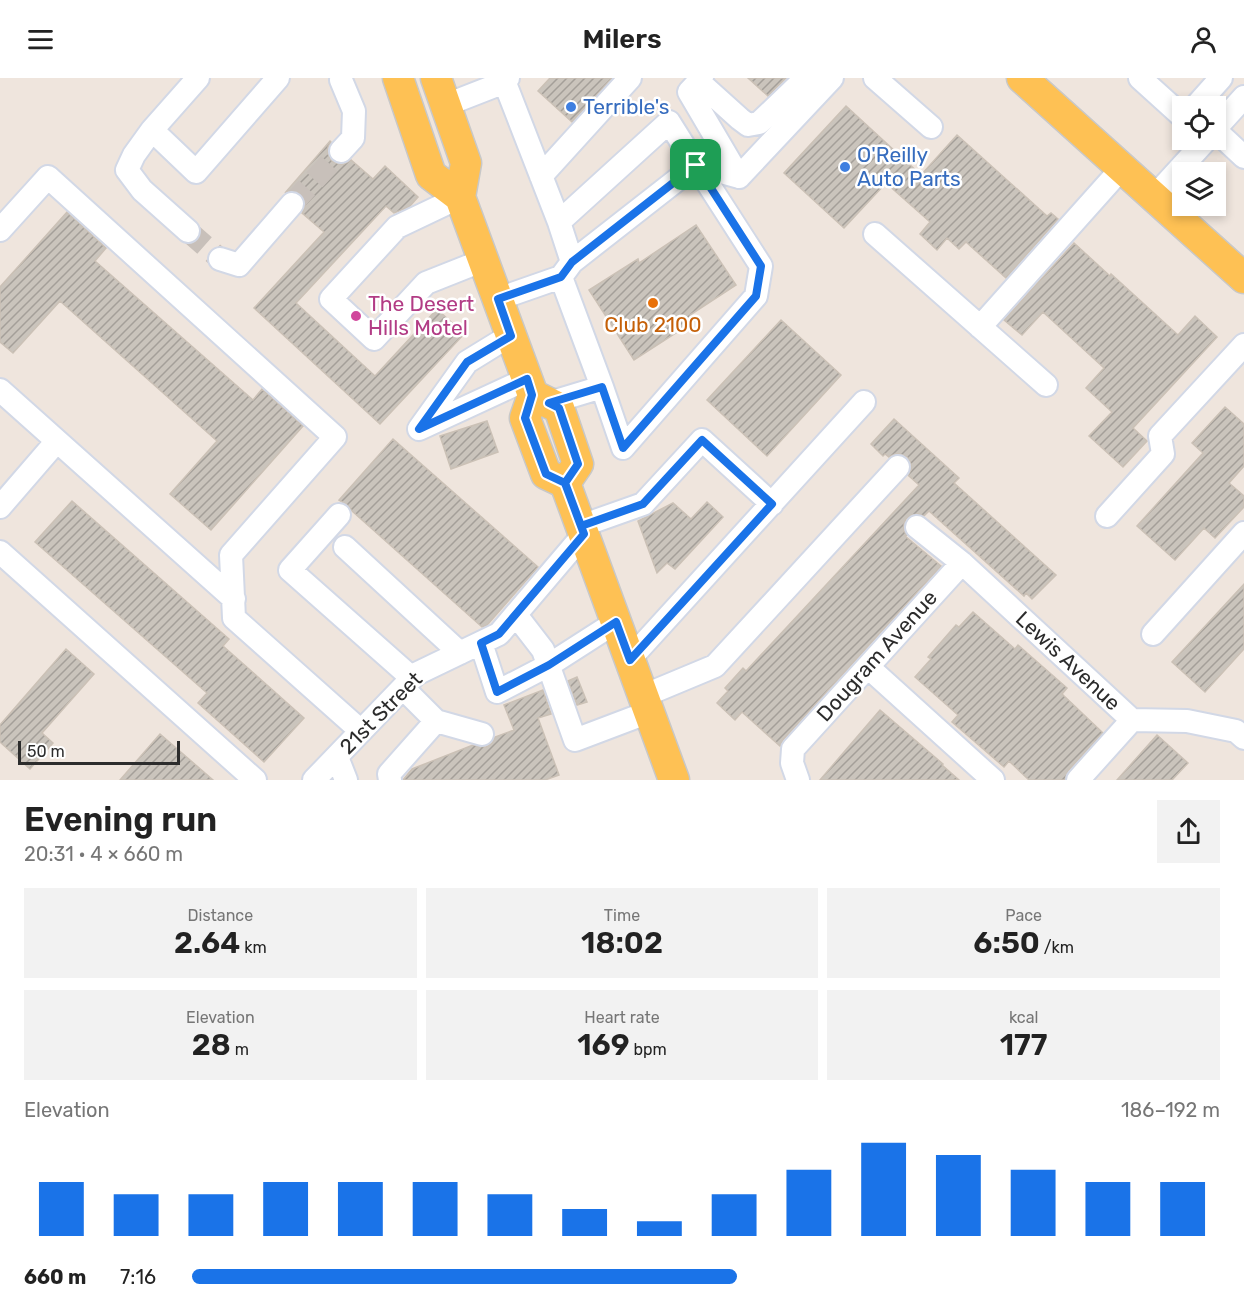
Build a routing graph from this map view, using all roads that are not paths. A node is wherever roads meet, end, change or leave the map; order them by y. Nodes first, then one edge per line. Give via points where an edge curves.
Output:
1 (198, 78) edge
2 (278, 78) edge
3 (398, 78) edge
4 (630, 78) edge
5 (806, 78) edge
6 (832, 78) edge
7 (875, 78) edge
8 (1140, 78) edge
9 (1221, 78) edge
10 (342, 79) edge
11 (505, 79) edge
12 (701, 80) edge
13 (1032, 81) edge
14 (441, 91) edge
15 (1205, 96) edge
16 (1243, 100) edge
17 (1172, 107) edge
18 (1226, 118) edge
19 (931, 127) dead end
20 (152, 130) junction
21 (1226, 140) edge
22 (1197, 150) edge
23 (341, 151) tunnel mouth
24 (1244, 157) edge
25 (696, 165) junction
26 (1122, 168) junction
27 (541, 176) junction
28 (739, 177) junction
29 (460, 197) junction
30 (1155, 197) junction
31 (292, 204) tunnel mouth
32 (559, 222) junction
33 (0, 230) edge
34 (188, 231) tunnel mouth
35 (875, 234) dead end
36 (220, 259) tunnel mouth
37 (483, 260) junction
38 (566, 269) junction
39 (1244, 277) edge
40 (498, 299) junction
41 (980, 327) junction
42 (511, 336) junction
43 (1244, 345) edge
44 (1046, 385) dead end
45 (602, 387) junction
46 (0, 390) edge
47 (536, 392) junction
48 (864, 402) dead end
49 (57, 441) junction
50 (898, 467) dead end
51 (772, 504) junction
52 (0, 507) edge
53 (339, 515) dead end
54 (1107, 516) dead end
55 (917, 527) dead end
56 (582, 530) junction
57 (1243, 536) edge
58 (345, 547) dead end
59 (0, 552) edge
60 (962, 563) junction
61 (234, 599) junction
62 (516, 615) junction
63 (616, 622) junction
64 (1153, 634) dead end
65 (481, 643) junction
66 (460, 653) junction
67 (630, 660) junction
68 (549, 665) junction
69 (867, 667) junction
70 (407, 683) junction
71 (646, 704) junction
72 (1132, 720) junction
73 (436, 721) junction
74 (361, 731) junction
75 (482, 734) dead end
76 (1244, 738) edge
77 (337, 757) junction
78 (255, 780) edge
79 (314, 780) edge
80 (346, 780) edge
81 (390, 780) edge
82 (674, 780) edge
83 (798, 780) edge
84 (993, 780) edge
85 (1078, 780) edge

1 - 20 street
2 - 20 street via 196,172
3 - 29 main road via 431,175
4 - 27 street
5 - 12 street via 759,123 748,125
6 - 28 street
7 - 19 street
8 - 17 street
9 - 15 street
10 - 23 street via 354,111 352,138
11 - 14 street
11 - 27 street
12 - 28 street via 689,92
13 - 26 main road
14 - 29 main road via 466,164
16 - 18 street
20 - 34 street via 127,170 142,190
21 - 24 street
22 - 30 street
25 - 28 street
25 - 32 street via 669,122
25 - 38 street
25 - 45 street via 761,266 756,296 623,448
26 - 30 main road
26 - 41 street
27 - 32 street
29 - 37 main road
29 - 37 street via 397,227 331,298 374,339 426,283
30 - 39 main road
31 - 36 street via 239,265
32 - 38 street
33 - 61 street via 48,177 335,437 231,555
35 - 41 street
37 - 40 main road
38 - 40 street
38 - 45 street
40 - 42 main road
41 - 44 street
42 - 47 main road
42 - 47 street via 467,362 419,429
43 - 54 street via 1160,436 1163,454
45 - 47 street
46 - 49 street
47 - 56 main road via 525,418 546,474 565,483
48 - 51 street
49 - 52 street
49 - 61 street
50 - 71 street via 715,666
51 - 56 street via 702,440 643,504
51 - 67 street
53 - 70 street via 290,570
55 - 60 street, Lewis Avenue
56 - 62 street, 21st Street
56 - 63 main road
57 - 64 street
58 - 66 street
59 - 78 street
60 - 69 street, Dougram Avenue
60 - 72 street, Lewis Avenue
61 - 74 street via 234,618
62 - 65 street, 21st Street via 499,634
62 - 68 street via 543,650
63 - 67 main road
63 - 68 street
65 - 66 street, 21st Street
65 - 68 street via 497,692
66 - 70 street, 21st Street via 416,674
67 - 71 main road
68 - 71 street via 574,740
69 - 83 street, Dougram Avenue via 793,749 792,763
69 - 84 street
70 - 73 street
70 - 74 street, 21st Street
71 - 82 main road
72 - 76 street, Lewis Avenue via 1187,721 1236,731
72 - 85 street
73 - 75 street
73 - 81 street via 389,774
74 - 77 street, 21st Street
77 - 79 street, 21st Street
77 - 80 street

